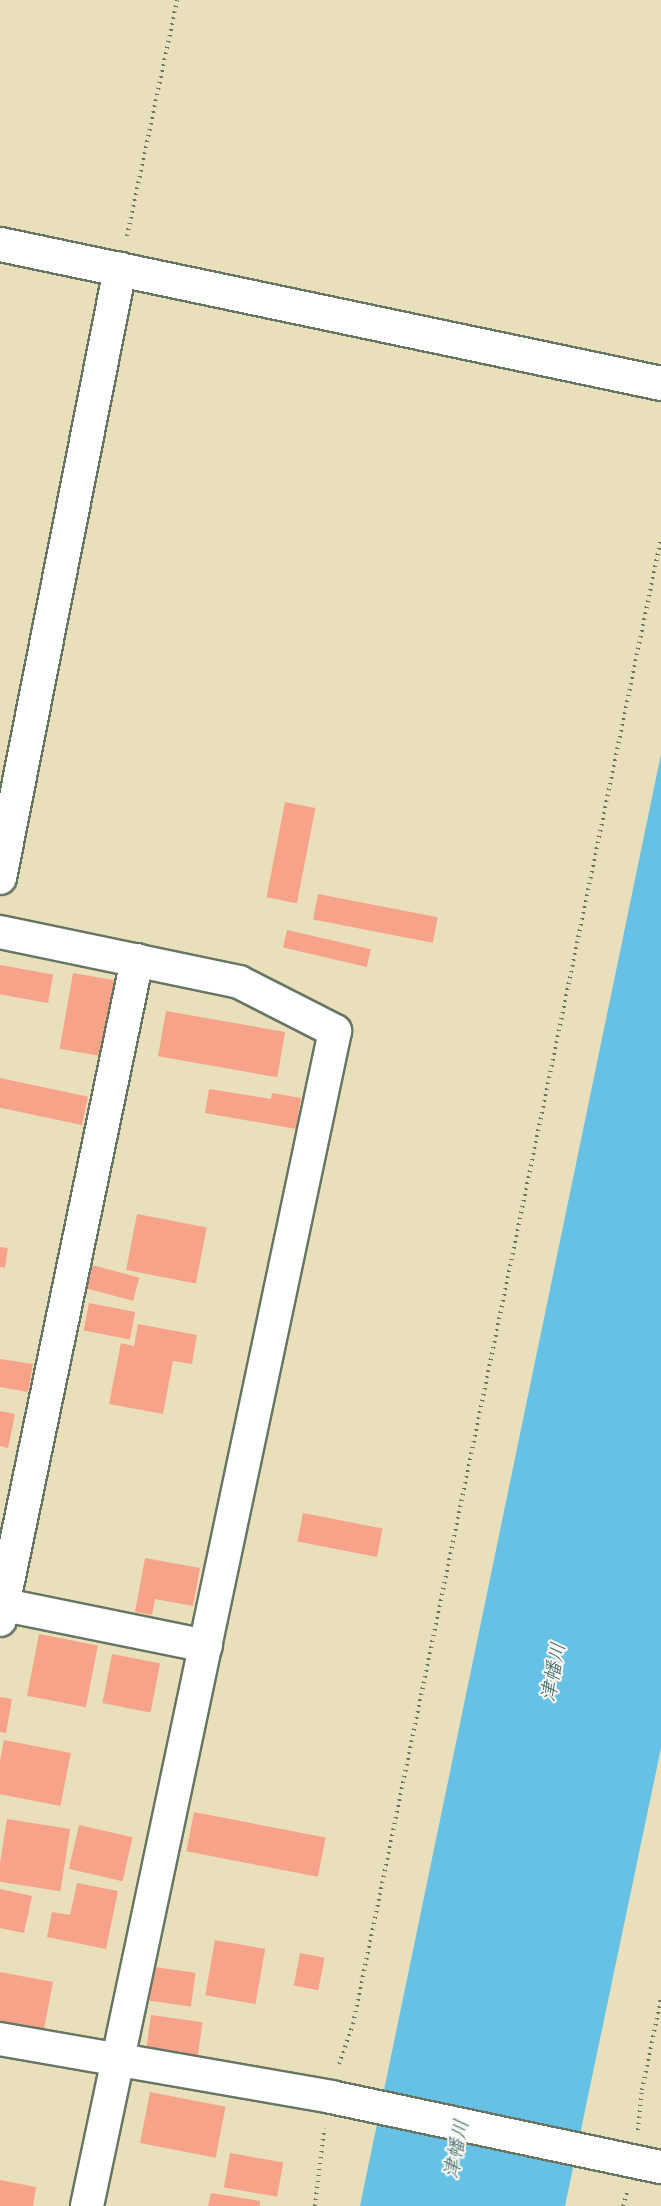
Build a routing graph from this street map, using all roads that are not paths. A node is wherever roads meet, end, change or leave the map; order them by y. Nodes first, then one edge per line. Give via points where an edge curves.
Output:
1 (0, 244) edge
2 (120, 269) junction
3 (661, 383) edge
4 (0, 878) edge
5 (0, 932) edge
6 (137, 960) junction
7 (1, 1610) edge
8 (206, 1646) junction
9 (0, 2039) edge
10 (117, 2061) junction
11 (637, 2162) edge
12 (87, 2206) edge

1 - 2 street
2 - 3 street
2 - 4 street
5 - 6 street
6 - 7 street
6 - 8 street via 239,982 335,1031
7 - 8 street
8 - 10 street
9 - 10 street
10 - 11 street via 329,2096
10 - 12 street

